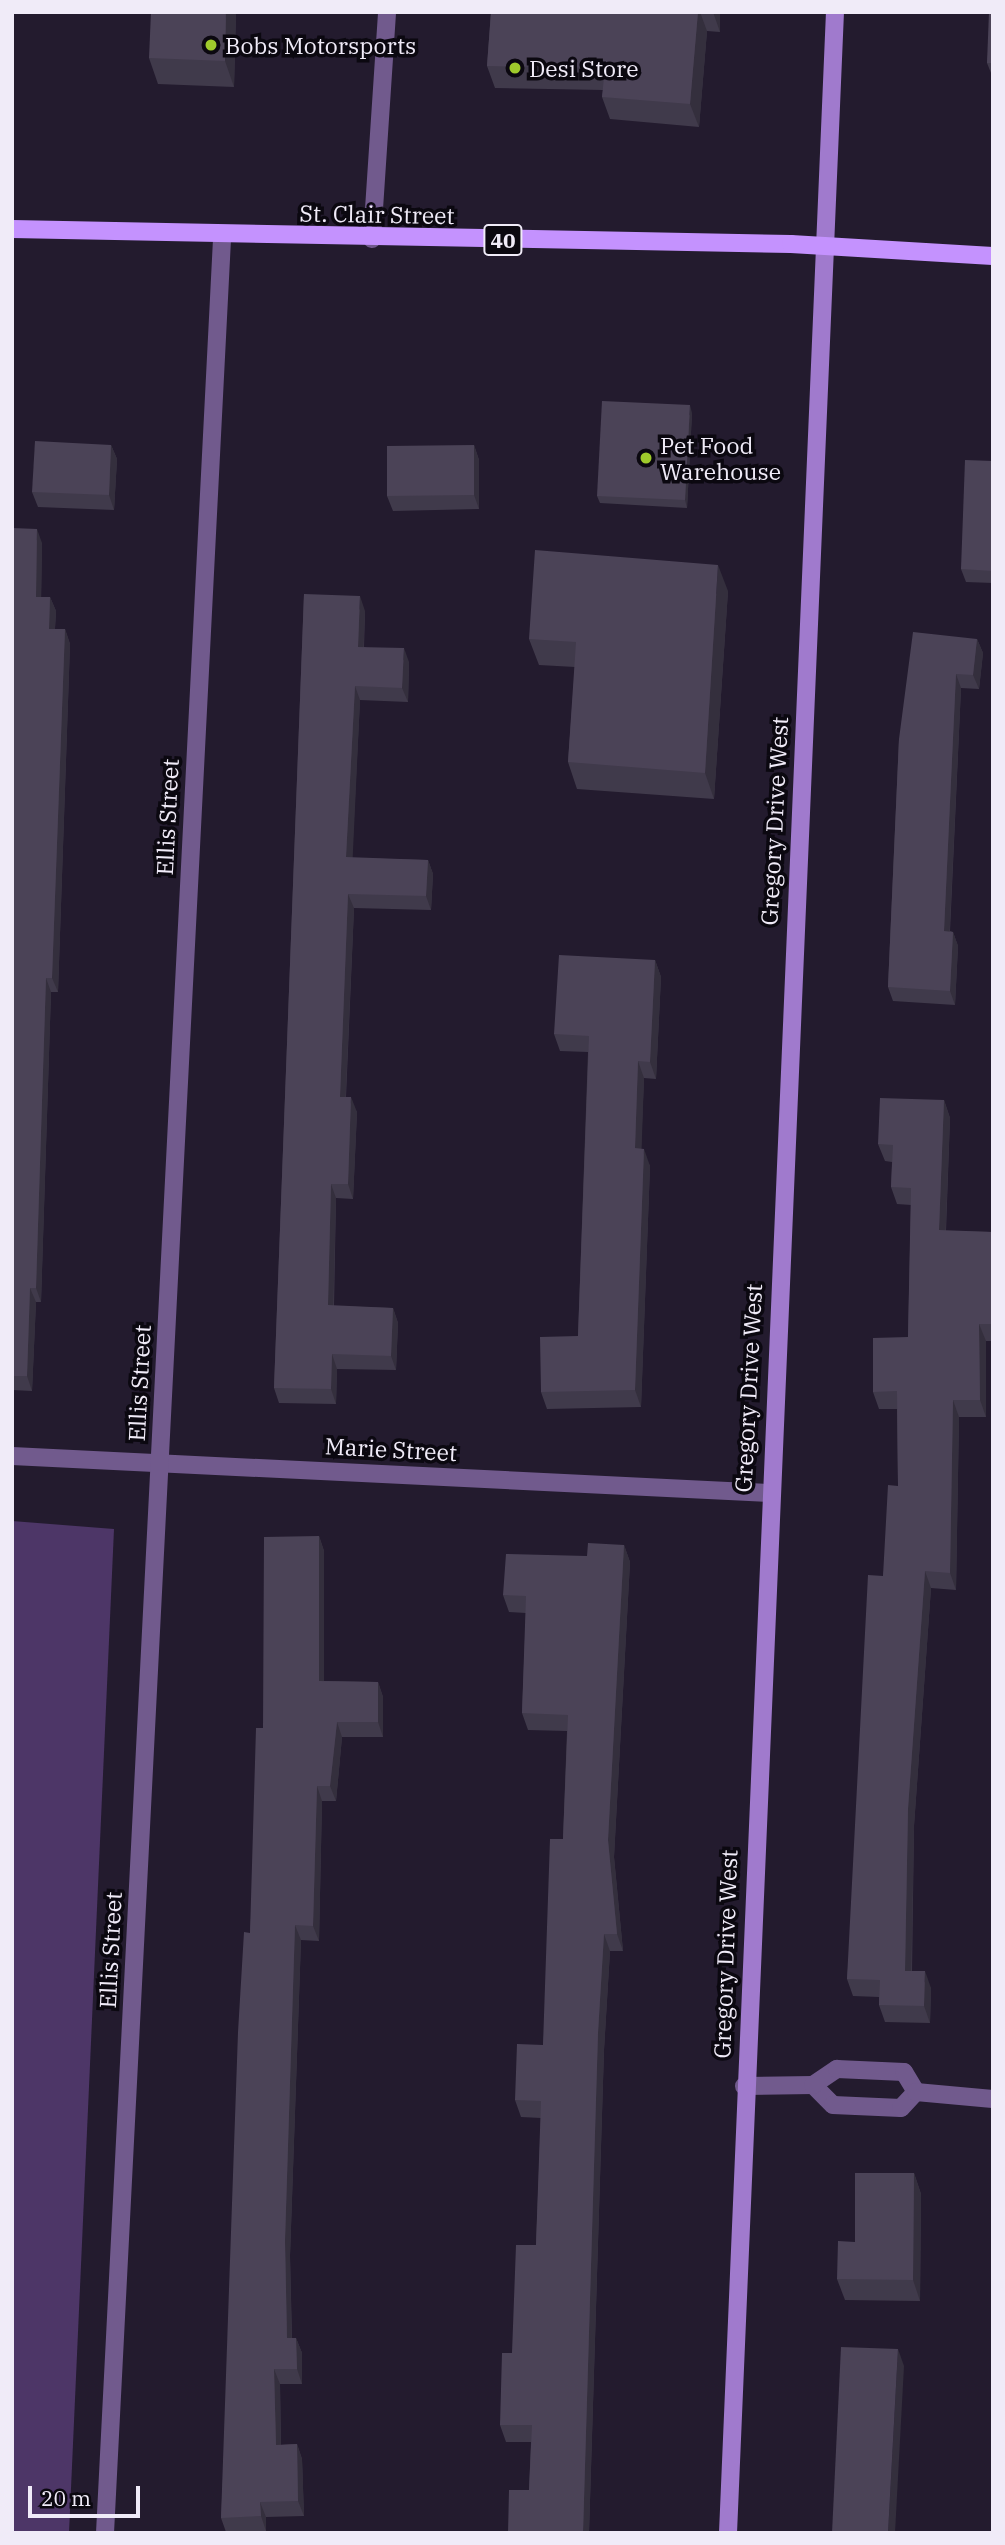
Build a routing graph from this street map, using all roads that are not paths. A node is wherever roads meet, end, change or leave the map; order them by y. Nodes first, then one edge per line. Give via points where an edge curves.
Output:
1 (387, 12) edge
2 (835, 12) edge
3 (12, 229) edge
4 (222, 236) junction
5 (372, 239) junction
6 (825, 245) junction
7 (993, 256) edge
8 (12, 1456) edge
9 (160, 1461) junction
10 (768, 1493) junction
11 (813, 2085) junction
12 (744, 2086) junction
13 (916, 2092) junction
14 (993, 2099) edge
15 (105, 2533) edge
16 (727, 2533) edge

1 - 5 street
2 - 6 street, Gregory Drive West
3 - 4 main road, St. Clair Street / 40
4 - 5 main road, St. Clair Street / 40
4 - 9 street, Ellis Street
5 - 6 main road, St. Clair Street / 40
6 - 7 main road, St. Clair Street / 40
6 - 10 street, Gregory Drive West
8 - 9 street, Marie Street
9 - 10 street, Marie Street
9 - 15 street, Ellis Street
10 - 12 street, Gregory Drive West
11 - 12 street
11 - 13 street via 833,2105 901,2108
11 - 13 street via 836,2069 904,2072
12 - 16 street, Gregory Drive West
13 - 14 street

